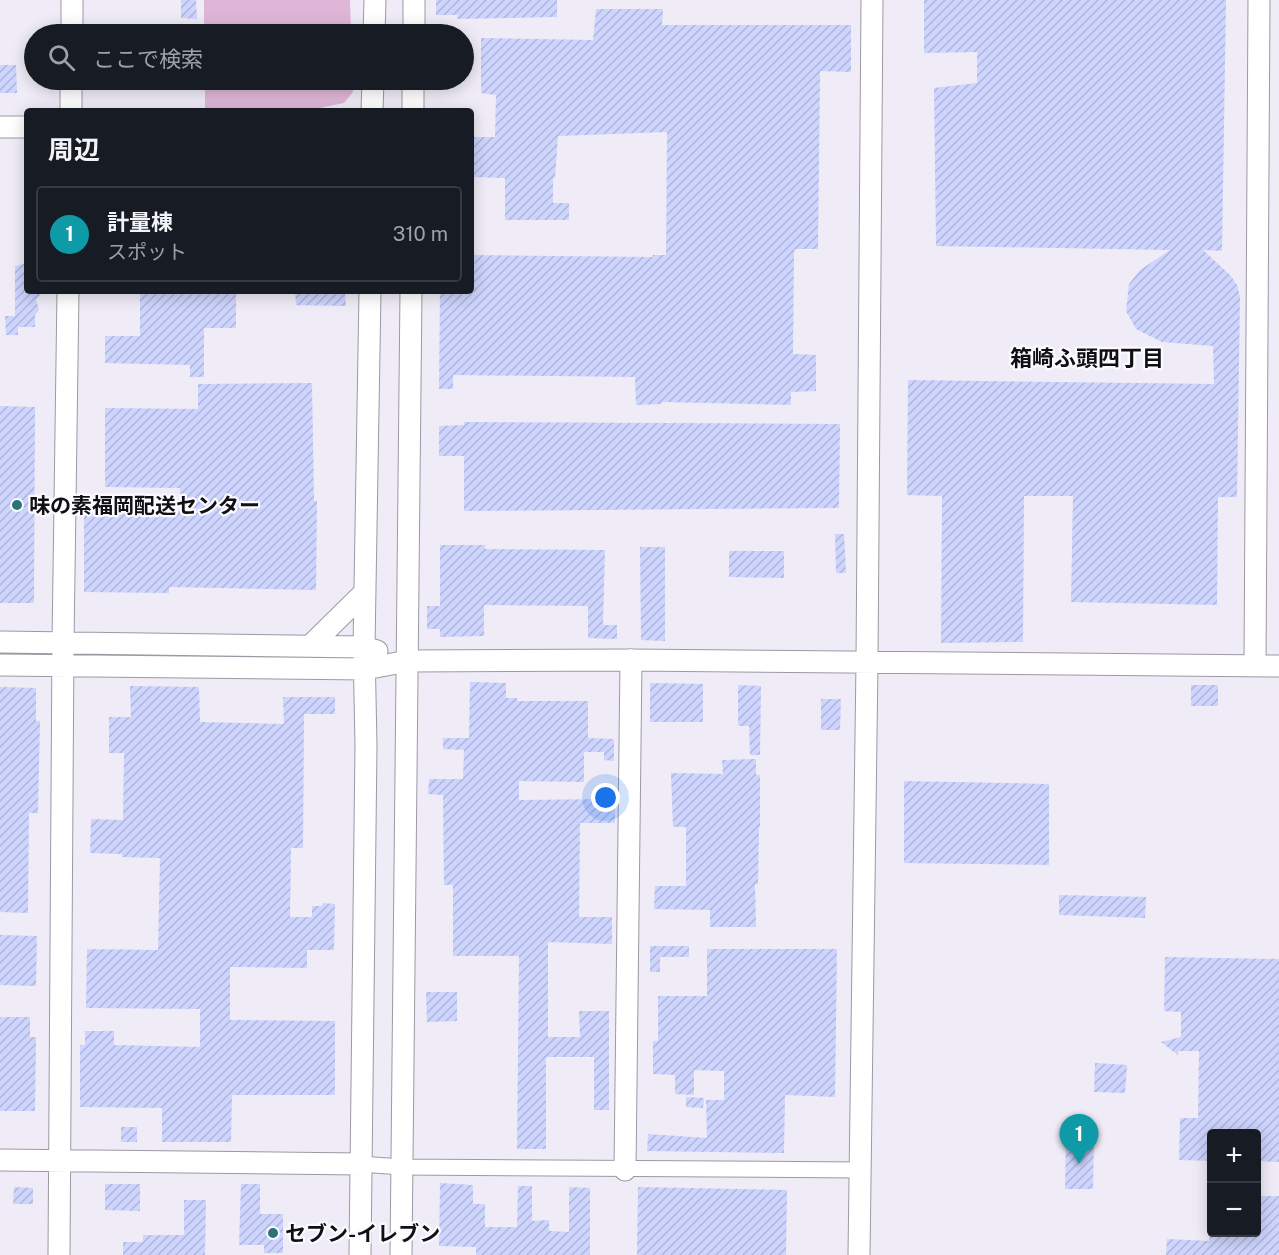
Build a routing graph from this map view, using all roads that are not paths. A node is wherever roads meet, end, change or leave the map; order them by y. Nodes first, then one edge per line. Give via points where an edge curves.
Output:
1 (72, 0) edge
2 (375, 0) edge
3 (414, 0) edge
4 (872, 0) edge
5 (1259, 0) edge
6 (72, 24) edge
7 (374, 24) edge
8 (414, 24) edge
9 (71, 90) edge
10 (373, 90) edge
11 (413, 90) edge
12 (71, 108) edge
13 (372, 108) edge
14 (413, 108) edge
15 (0, 127) edge
16 (24, 127) edge
17 (68, 294) edge
18 (370, 294) edge
19 (411, 294) edge
20 (365, 592) junction
21 (0, 642) edge
22 (63, 643) junction
23 (310, 646) junction
24 (364, 647) junction
25 (632, 660) junction
26 (408, 661) junction
27 (867, 662) junction
28 (0, 665) edge
29 (1255, 665) junction
30 (63, 666) junction
31 (1279, 666) edge
32 (365, 669) junction
33 (0, 1160) edge
34 (60, 1161) junction
35 (360, 1164) junction
36 (402, 1167) junction
37 (625, 1170) junction
38 (860, 1170) junction
39 (59, 1255) edge
40 (360, 1255) edge
41 (401, 1255) edge
42 (859, 1255) edge

1 - 6 street
2 - 7 street
3 - 8 street
4 - 27 street
5 - 29 street
9 - 12 street
10 - 13 street
11 - 14 street
15 - 16 street
17 - 22 street
18 - 20 street
19 - 26 street
20 - 23 street
20 - 24 street
21 - 22 street
22 - 23 street
22 - 30 street
23 - 24 street
24 - 26 street
24 - 32 street
25 - 26 street
25 - 27 street
25 - 37 street
26 - 32 street
26 - 36 street
27 - 29 street
27 - 38 street
28 - 30 street
29 - 31 street
30 - 32 street
30 - 34 street
32 - 35 street
33 - 34 street
34 - 35 street
34 - 39 street
35 - 36 street
35 - 40 street
36 - 37 street
36 - 41 street
37 - 38 street
38 - 42 street

